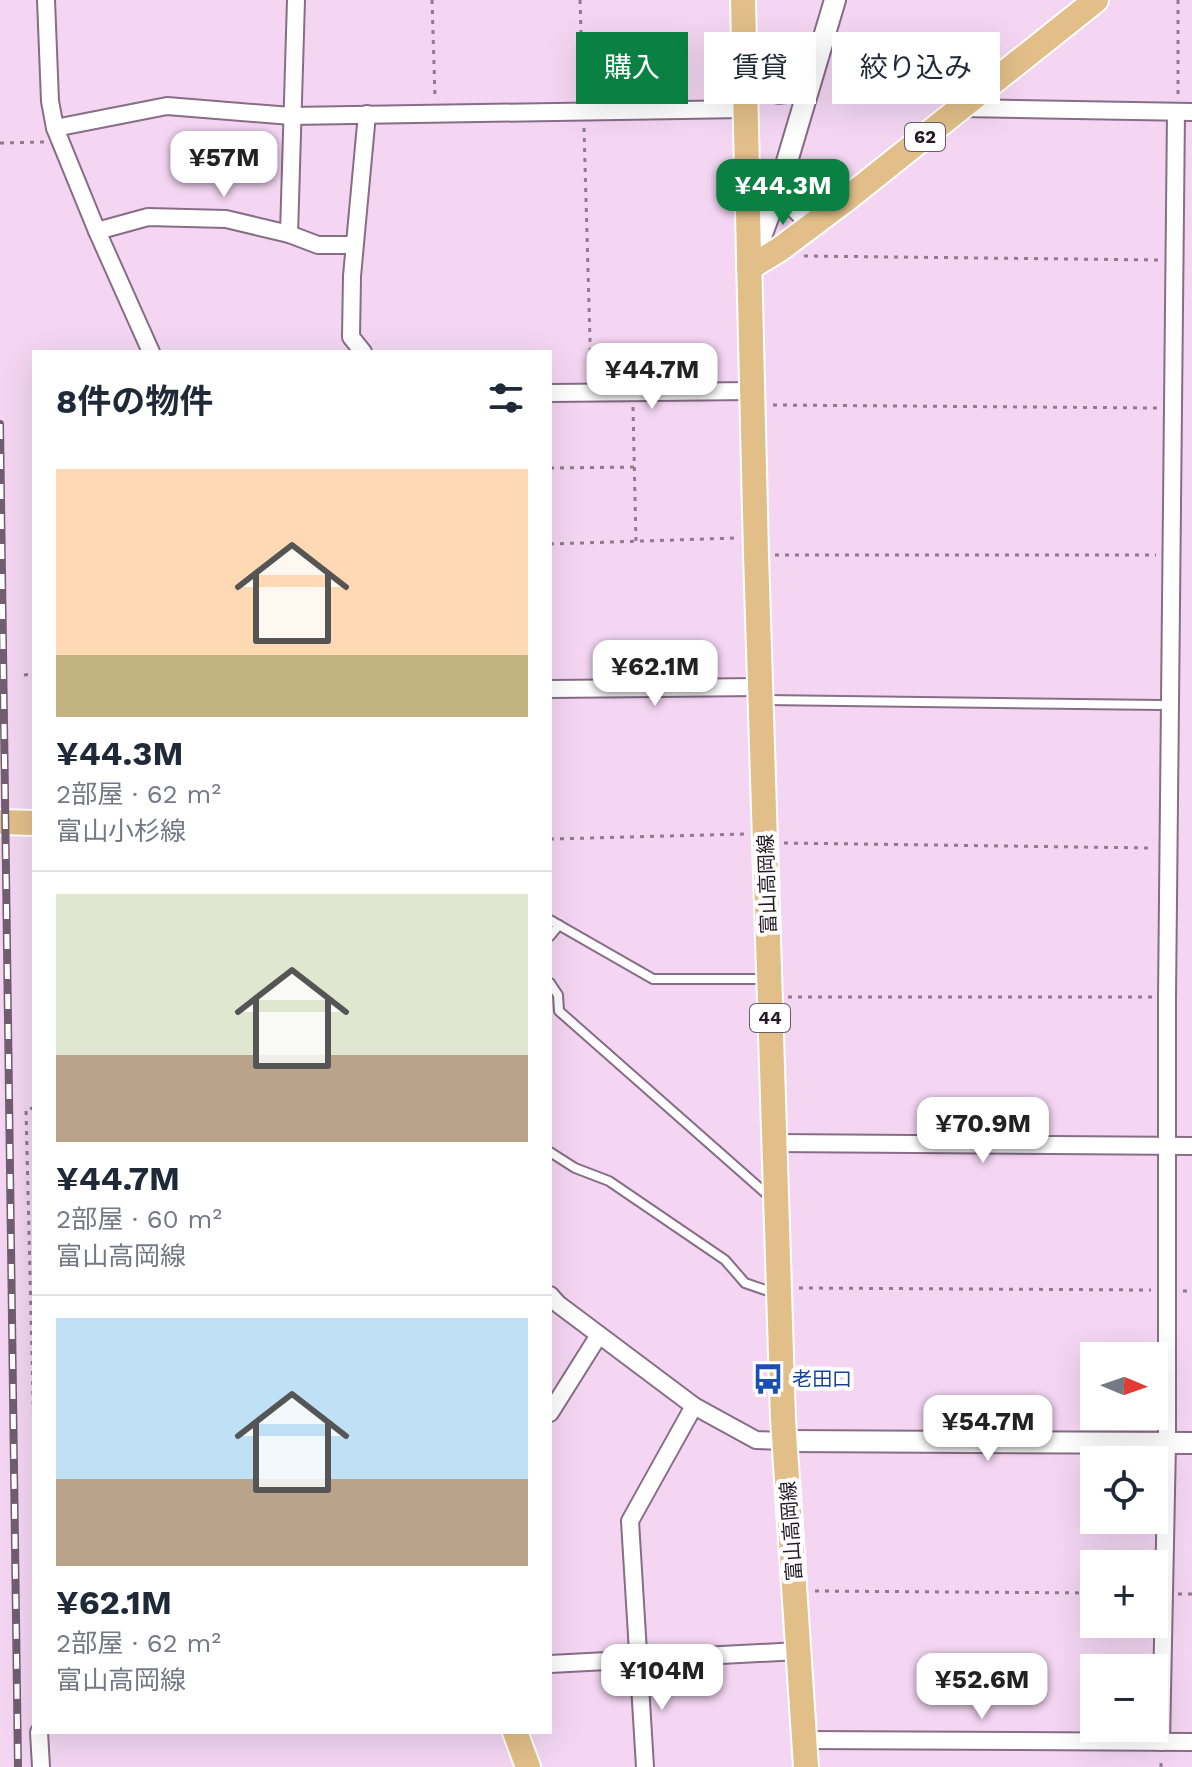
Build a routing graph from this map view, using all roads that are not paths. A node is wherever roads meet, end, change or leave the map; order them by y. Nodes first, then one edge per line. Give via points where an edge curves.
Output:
1 (46, 0) edge
2 (296, 0) edge
3 (743, 0) edge
4 (835, 0) edge
5 (1096, 0) edge
6 (744, 32) edge
7 (816, 64) edge
8 (745, 104) edge
9 (804, 104) edge
10 (961, 108) junction
11 (745, 109) junction
12 (1182, 112) edge
13 (367, 114) junction
14 (291, 116) junction
15 (58, 135) junction
16 (780, 185) junction
17 (822, 218) junction
18 (97, 231) junction
19 (289, 234) junction
20 (354, 245) junction
21 (749, 268) junction
22 (150, 350) edge
23 (361, 350) edge
24 (552, 393) edge
25 (753, 398) junction
26 (552, 689) edge
27 (761, 694) junction
28 (1161, 705) dead end
29 (0, 822) edge
30 (32, 823) edge
31 (552, 921) edge
32 (559, 925) junction
33 (552, 934) edge
34 (552, 986) edge
35 (770, 988) junction
36 (774, 1143) junction
37 (1167, 1146) junction
38 (1192, 1146) edge
39 (552, 1153) edge
40 (776, 1202) junction
41 (779, 1291) junction
42 (552, 1297) edge
43 (599, 1335) junction
44 (694, 1406) junction
45 (552, 1410) edge
46 (785, 1441) junction
47 (1167, 1443) junction
48 (1192, 1443) edge
49 (799, 1651) junction
50 (1163, 1654) edge
51 (639, 1660) junction
52 (552, 1664) edge
53 (39, 1734) edge
54 (516, 1734) edge
55 (804, 1740) junction
56 (1080, 1742) edge
57 (1168, 1742) edge
58 (1192, 1742) edge
59 (41, 1767) edge
60 (528, 1767) edge
61 (645, 1767) edge
62 (806, 1767) edge

1 - 15 street via 50,101
2 - 14 street
3 - 6 main road, 富山高岡線 / 44
4 - 7 street
5 - 10 main road, 62
8 - 11 main road, 富山高岡線 / 44
9 - 16 street
10 - 12 street
10 - 17 main road, 62
11 - 13 street
11 - 21 main road, 富山高岡線 / 44
12 - 37 street via 1175,260
13 - 14 street
13 - 20 street
14 - 15 street via 167,106
14 - 19 street
15 - 18 street
16 - 17 street via 801,216
16 - 21 street
17 - 21 main road, 62
18 - 19 street via 148,217 226,219
18 - 22 street
19 - 20 street via 318,245
20 - 23 street via 351,337
21 - 25 main road, 富山高岡線 / 44
24 - 25 street
25 - 27 main road, 富山高岡線 / 44
26 - 27 street
27 - 28 lane
27 - 35 main road, 富山高岡線 / 44
29 - 30 main road
31 - 32 lane
32 - 33 lane
32 - 35 lane via 653,979
34 - 40 lane via 559,1011
35 - 36 main road, 富山高岡線 / 44
36 - 37 street
36 - 40 main road, 富山高岡線 / 44
37 - 38 street
37 - 47 street
39 - 41 lane via 609,1181 725,1260 745,1283
40 - 41 main road, 富山高岡線 / 44
41 - 46 main road, 富山高岡線 / 44
42 - 43 street
43 - 44 street
43 - 45 street
44 - 46 street via 756,1440
44 - 51 street via 630,1521
46 - 47 street
46 - 49 main road, 富山高岡線 / 44
47 - 48 street
47 - 50 street
49 - 51 street
49 - 55 main road, 富山高岡線 / 44
51 - 52 street
51 - 61 street
53 - 59 street
54 - 60 main road
55 - 56 street
55 - 62 main road, 富山高岡線 / 44
57 - 58 street

